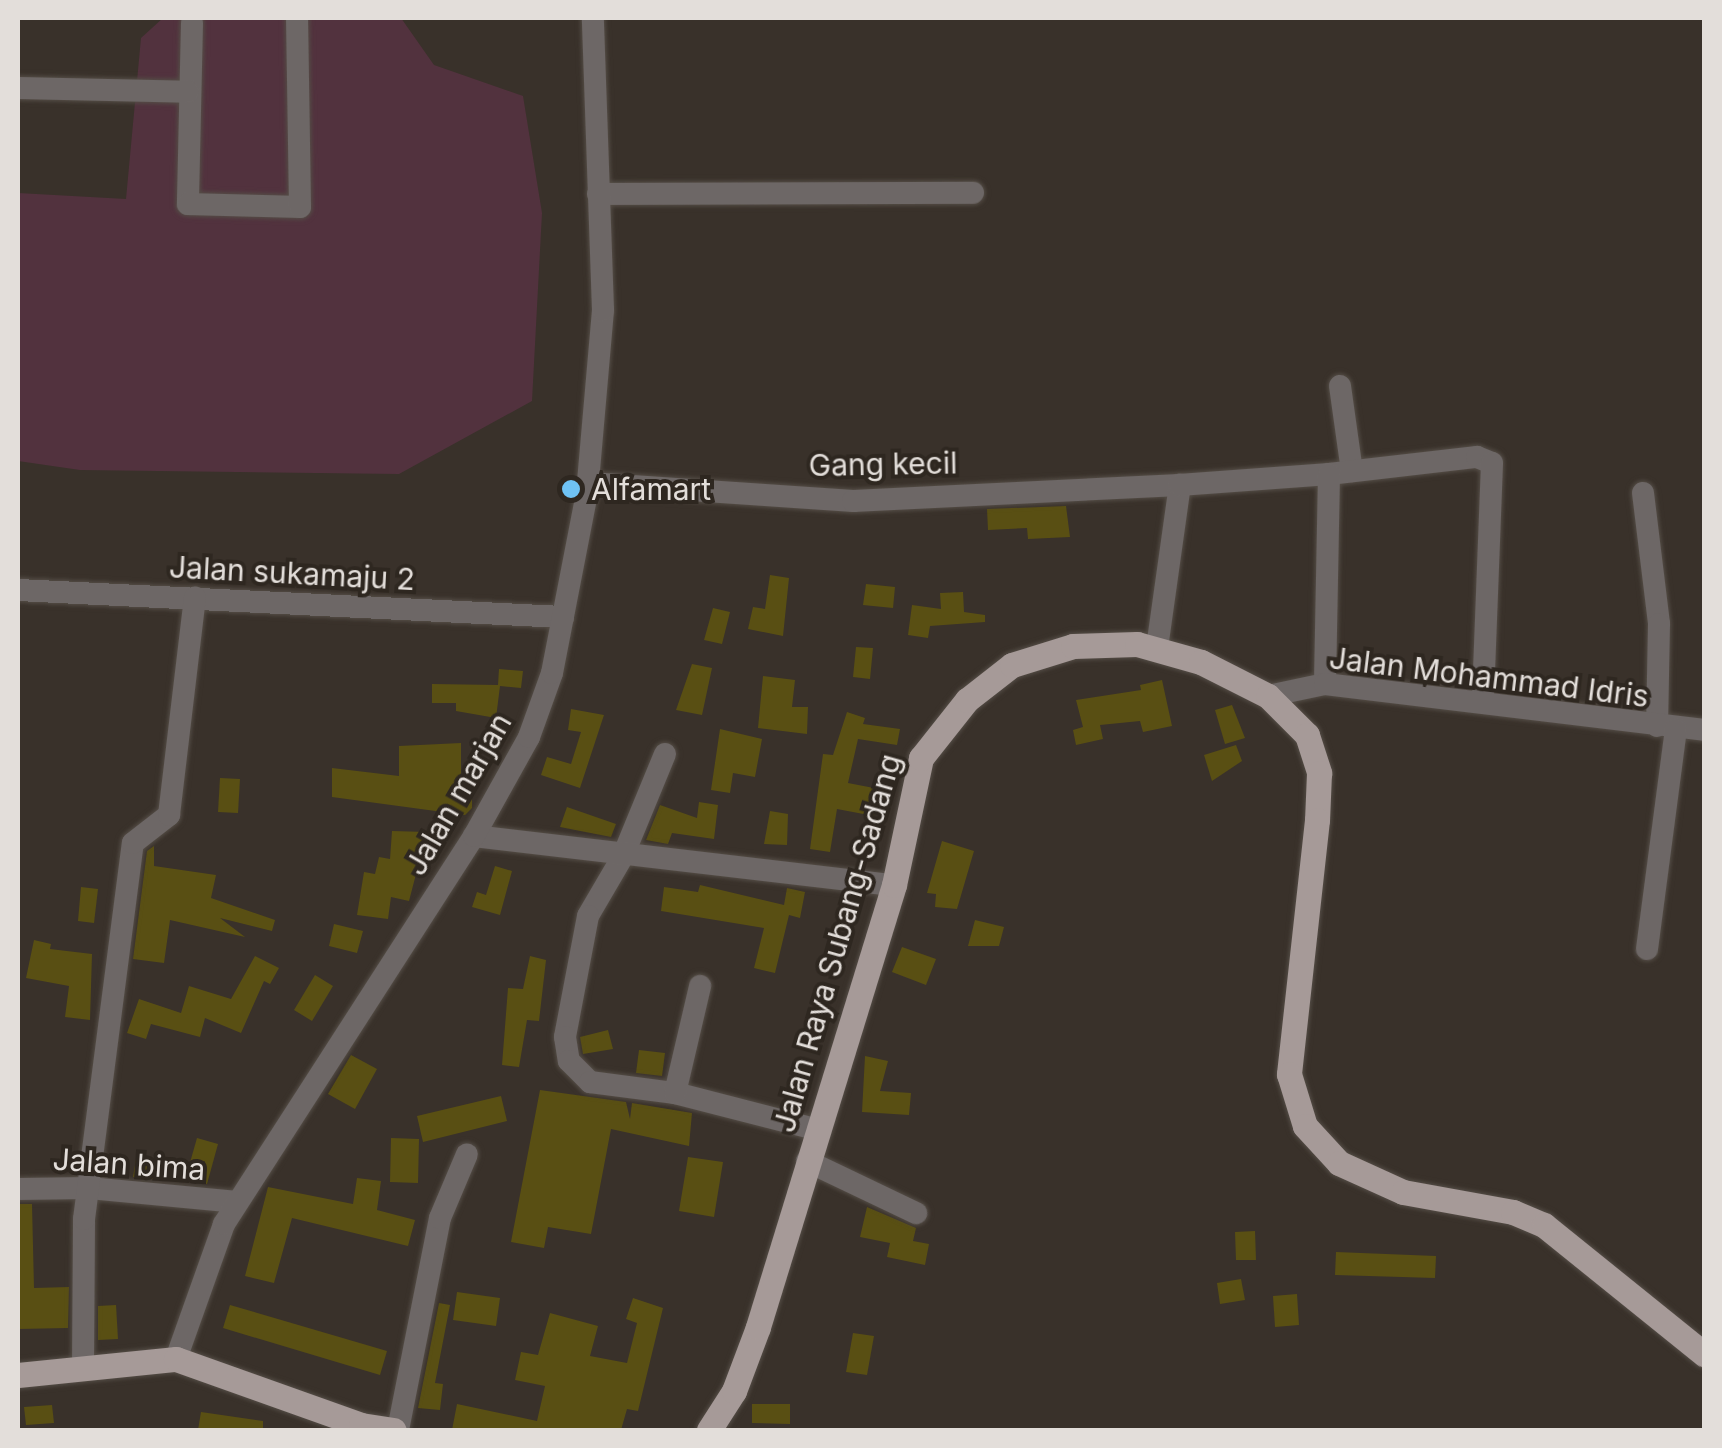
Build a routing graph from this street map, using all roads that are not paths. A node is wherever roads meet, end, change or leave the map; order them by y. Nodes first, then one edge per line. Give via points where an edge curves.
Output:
1 (297, 18) edge
2 (593, 18) edge
3 (192, 23) dead end
4 (18, 88) edge
5 (188, 92) junction
6 (974, 193) dead end
7 (598, 194) junction
8 (1340, 386) dead end
9 (1341, 472) junction
10 (588, 482) junction
11 (1180, 486) junction
12 (1643, 493) dead end
13 (18, 590) edge
14 (196, 598) junction
15 (563, 617) junction
16 (1157, 648) junction
17 (1325, 684) junction
18 (1268, 696) junction
19 (1484, 702) junction
20 (1666, 728) junction
21 (1704, 730) edge
22 (665, 754) dead end
23 (474, 836) junction
24 (623, 856) junction
25 (894, 886) junction
26 (1647, 949) dead end
27 (700, 986) dead end
28 (675, 1094) junction
29 (816, 1129) junction
30 (467, 1154) dead end
31 (808, 1161) junction
32 (88, 1188) junction
33 (18, 1189) edge
34 (237, 1202) junction
35 (916, 1213) dead end
36 (1704, 1354) edge
37 (176, 1359) junction
38 (83, 1366) junction
39 (18, 1375) edge
40 (360, 1428) edge
41 (396, 1430) edge
42 (709, 1430) edge

1 - 5 street via 300,207 188,204
2 - 7 street, Jalan marjan
3 - 5 street
4 - 5 street
6 - 7 street
7 - 10 street, Jalan marjan via 604,310
8 - 9 street
9 - 11 street, Gang kecil
9 - 17 street
9 - 19 street, Gang kecil via 1477,457 1492,463
10 - 11 street, Gang kecil via 853,501
10 - 15 street, Jalan marjan
11 - 16 street
12 - 20 street
13 - 14 street, Jalan sukamaju 2
14 - 15 street, Jalan sukamaju 2
14 - 32 street via 168,816 133,843
15 - 23 street, Jalan marjan via 529,737
16 - 18 main road, Jalan Raya Subang-Sadang
16 - 25 main road, Jalan Raya Subang-Sadang via 1073,646 1012,665 967,700 921,758
17 - 18 street, Jalan Mohammad Idris
17 - 19 street, Jalan Mohammad Idris
18 - 36 main road, Jalan Raya Subang-Sadang via 1307,735 1319,774 1290,1044 1289,1074 1306,1126 1339,1162 1403,1192 1513,1212 1544,1226
19 - 20 street, Jalan Mohammad Idris
20 - 21 street, Jalan Mohammad Idris
20 - 26 street
22 - 24 street
23 - 24 street
23 - 34 street, Jalan marjan
24 - 25 street
24 - 28 street via 588,916 566,1050 575,1071 590,1082
25 - 29 main road, Jalan Raya Subang-Sadang
27 - 28 street
28 - 29 street
29 - 31 main road, Jalan Raya Subang-Sadang
30 - 41 street via 440,1218
31 - 35 street
31 - 42 main road, Jalan Raya Subang-Sadang via 734,1392
32 - 33 street, Jalan bima
32 - 34 street, Jalan bima
32 - 38 street
34 - 37 street, Jalan marjan
37 - 38 main road
37 - 40 main road
38 - 39 main road
40 - 41 main road

